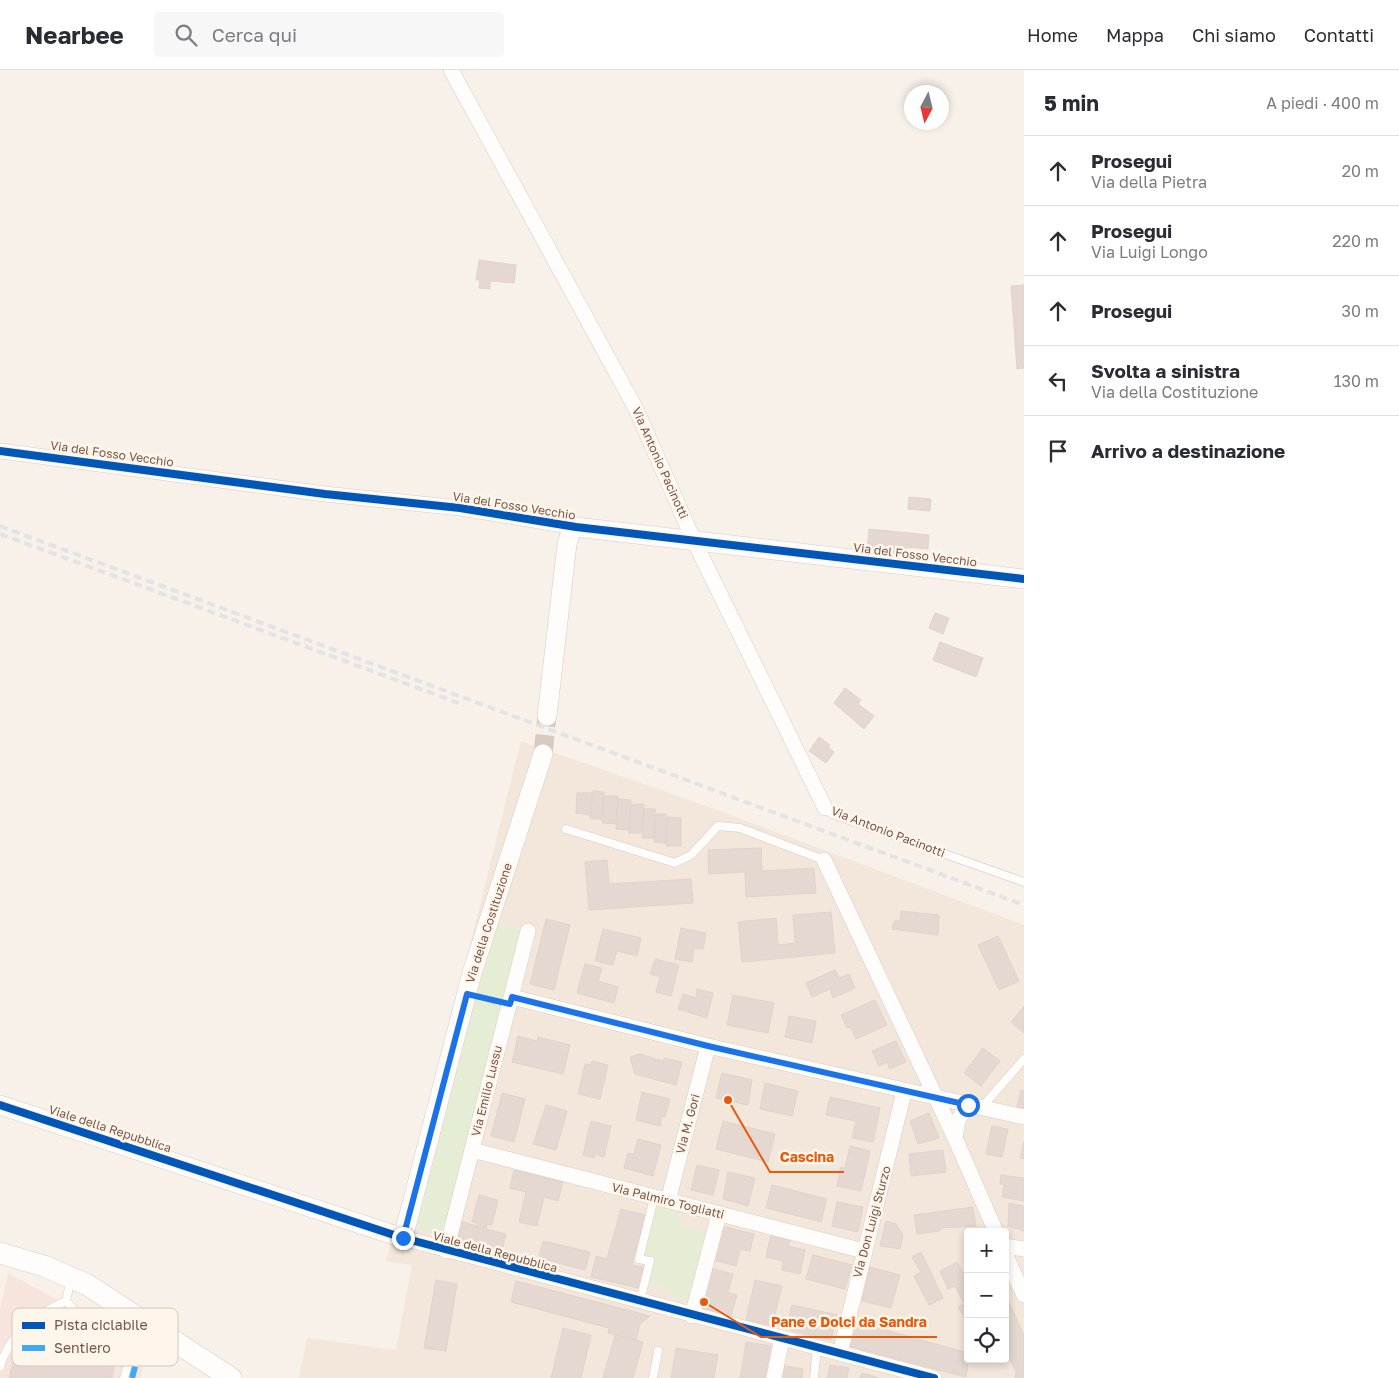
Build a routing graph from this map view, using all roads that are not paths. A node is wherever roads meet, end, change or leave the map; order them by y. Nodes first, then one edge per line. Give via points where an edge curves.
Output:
1 (450, 70) edge
2 (0, 451) edge
3 (576, 527) junction
4 (694, 541) junction
5 (1024, 579) edge
6 (546, 716) tunnel mouth
7 (542, 754) tunnel mouth
8 (825, 808) joint
9 (566, 829) dead end
10 (824, 860) joint
11 (1024, 882) edge
12 (528, 931) dead end
13 (511, 1000) junction
14 (708, 1046) junction
15 (1024, 1059) edge
16 (904, 1092) junction
17 (936, 1098) junction
18 (0, 1105) edge
19 (975, 1106) junction
20 (1024, 1117) edge
21 (955, 1138) junction
22 (472, 1150) junction
23 (661, 1199) junction
24 (719, 1214) junction
25 (994, 1228) edge
26 (403, 1238) junction
27 (1009, 1247) edge
28 (1024, 1249) edge
29 (446, 1251) junction
30 (864, 1251) junction
31 (0, 1253) edge
32 (1009, 1263) edge
33 (72, 1277) junction
34 (1024, 1295) edge
35 (66, 1301) junction
36 (639, 1302) junction
37 (49, 1308) edge
38 (72, 1308) edge
39 (122, 1308) edge
40 (692, 1316) junction
41 (782, 1338) junction
42 (12, 1341) edge
43 (178, 1344) edge
44 (817, 1347) junction
45 (658, 1351) dead end
46 (840, 1353) junction
47 (0, 1367) edge
48 (231, 1378) edge
49 (653, 1378) edge
50 (774, 1378) edge
51 (814, 1378) edge
52 (934, 1378) edge

1 - 4 street, Via Antonio Pacinotti via 636,409
2 - 3 street, Via del Fosso Vecchio via 325,494 460,508
3 - 4 street, Via del Fosso Vecchio
3 - 6 street via 571,531 567,544
4 - 5 street, Via del Fosso Vecchio
4 - 8 street, Via Antonio Pacinotti
7 - 26 street, Via della Costituzione via 467,994
8 - 11 lane, Via Antonio Pacinotti via 832,814
9 - 10 lane via 675,863 691,855 718,826 729,826
10 - 17 street
12 - 13 street, Via Emilio Lussu
13 - 14 street
13 - 22 street, Via Emilio Lussu
14 - 16 street
14 - 23 street, Via M. Gori
15 - 19 lane
16 - 17 street
16 - 30 street, Via Don Luigi Sturzo
17 - 19 street
17 - 21 street
18 - 26 street, Viale della Repubblica
19 - 20 street
19 - 21 street via 958,1120
21 - 25 street
22 - 23 street, Via Palmiro Togliatti
22 - 29 street, Via Emilio Lussu
23 - 24 street, Via Palmiro Togliatti
23 - 36 lane, Via M. Gori via 639,1259 650,1262
24 - 30 street, Via Palmiro Togliatti
24 - 40 street
26 - 29 street, Viale della Repubblica
27 - 28 street
29 - 36 street, Viale della Repubblica
30 - 46 street, Via Don Luigi Sturzo
31 - 33 main road
32 - 34 street
33 - 35 lane
33 - 39 main road
35 - 37 lane
35 - 38 lane
36 - 40 street, Viale della Repubblica
40 - 41 street, Viale della Repubblica
41 - 44 street, Viale della Repubblica
41 - 50 street
42 - 47 lane
43 - 48 main road
44 - 46 street, Viale della Repubblica
44 - 51 lane
45 - 49 lane
46 - 52 street, Viale della Repubblica

